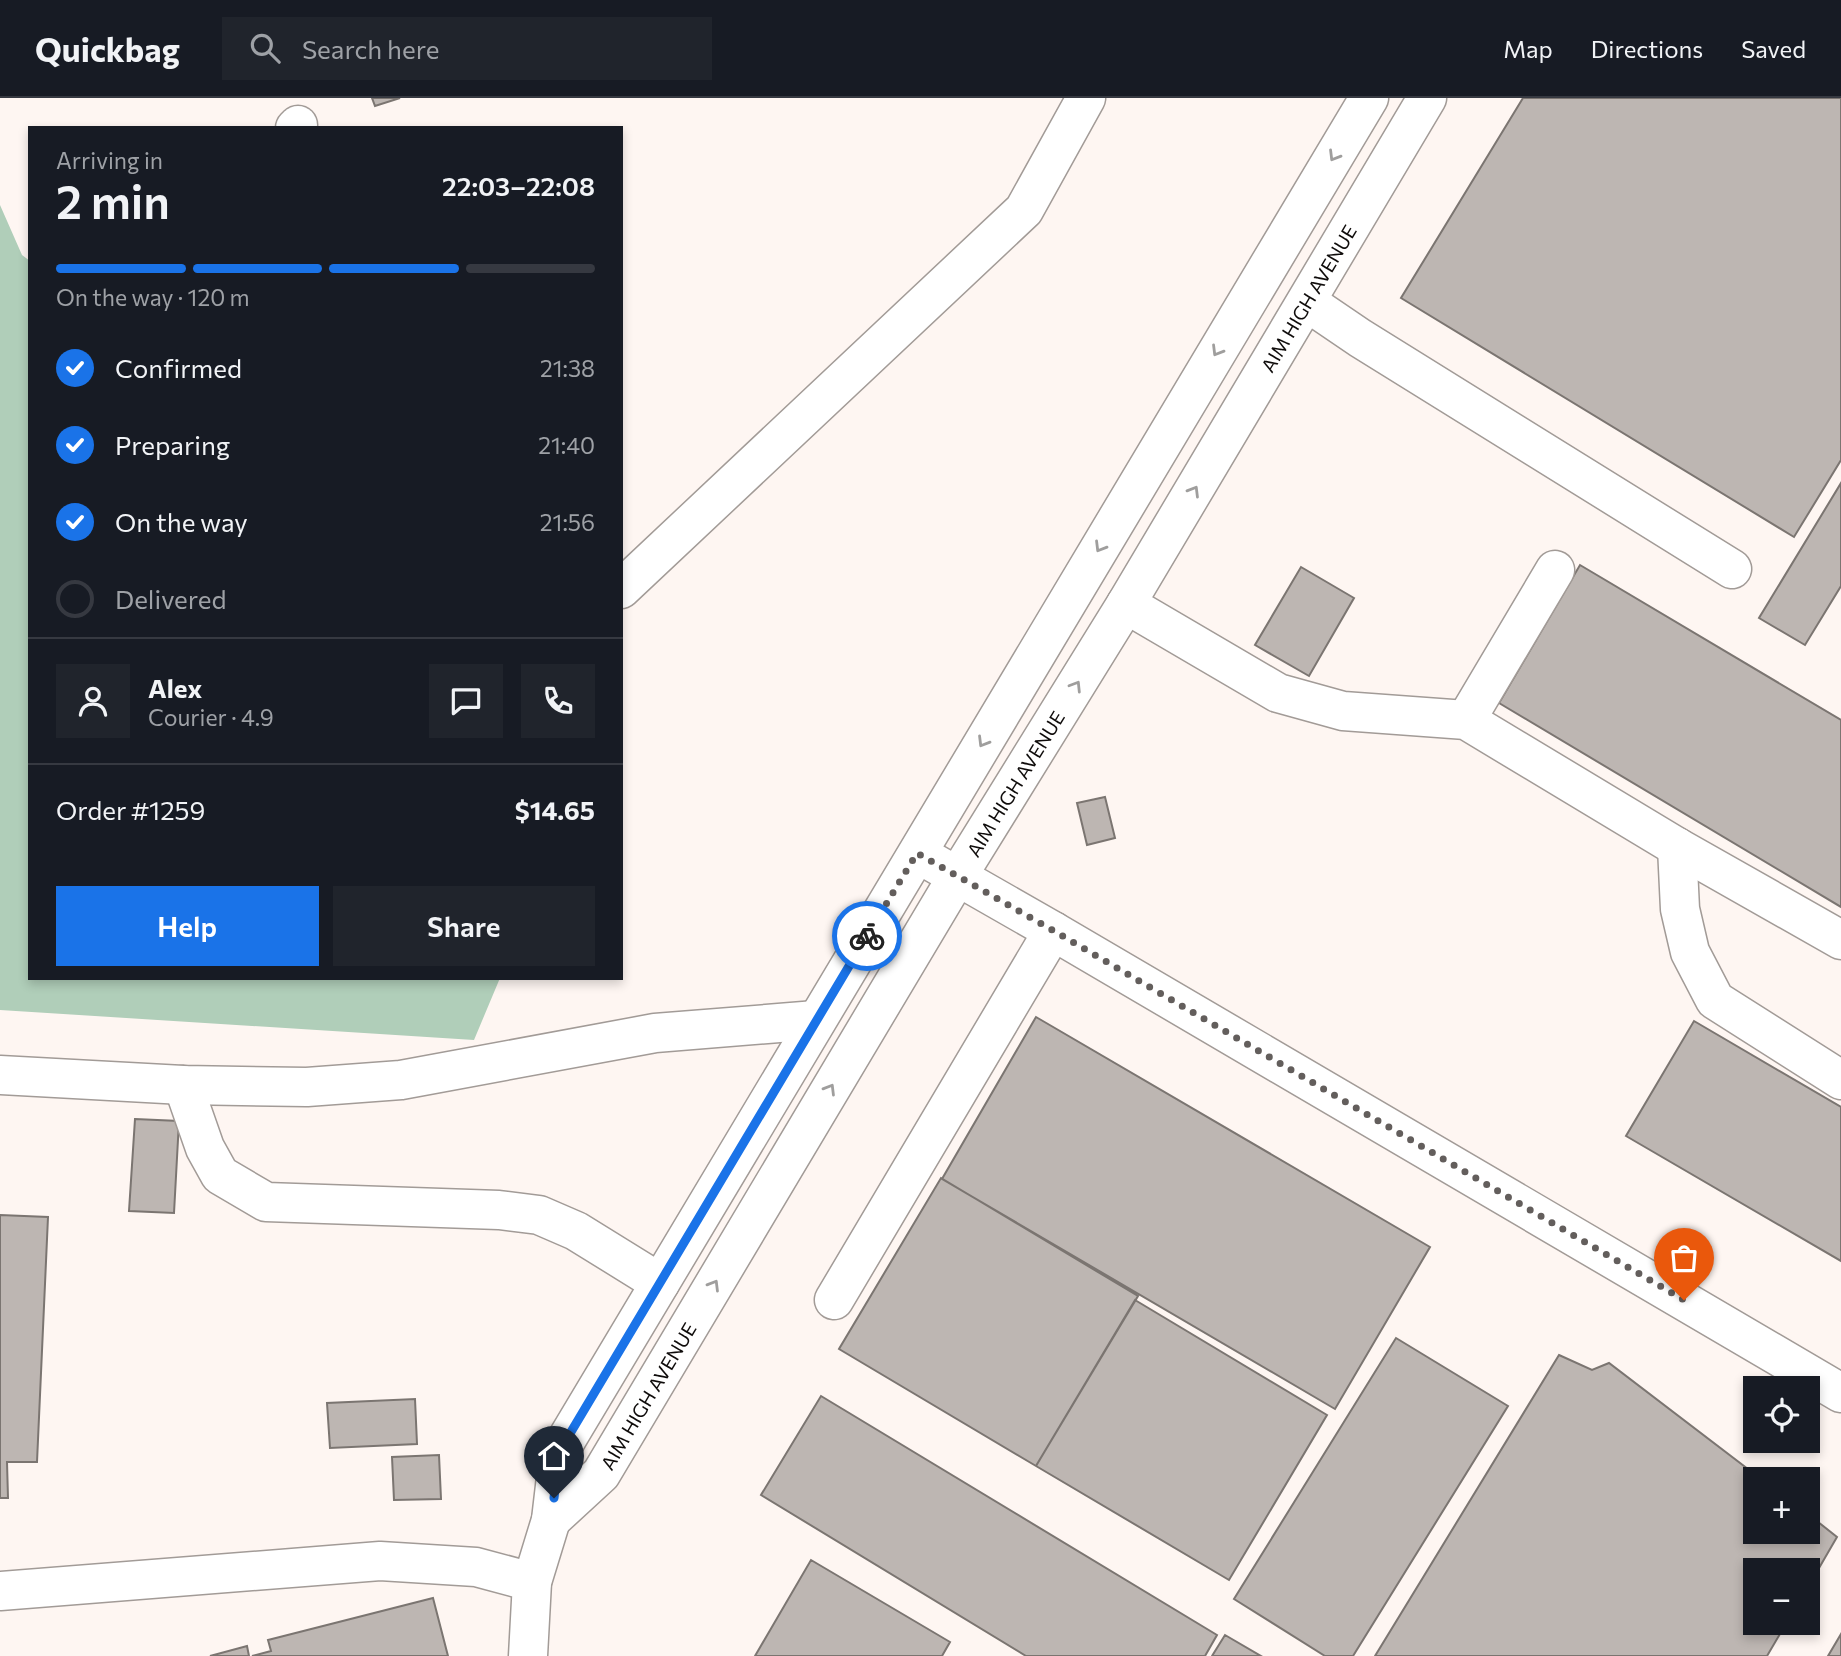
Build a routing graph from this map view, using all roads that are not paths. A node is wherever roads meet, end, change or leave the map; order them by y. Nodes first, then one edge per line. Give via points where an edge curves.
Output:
1 (1086, 98) edge
2 (1369, 98) edge
3 (1427, 98) edge
4 (1307, 302) junction
5 (1732, 569) dead end
6 (1555, 570) dead end
7 (623, 587) edge
8 (1126, 604) junction
9 (1466, 720) junction
10 (1677, 847) junction
11 (917, 853) junction
12 (957, 877) junction
13 (1054, 931) junction
14 (1841, 940) edge
15 (816, 1020) junction
16 (0, 1074) edge
17 (1841, 1080) edge
18 (183, 1085) junction
19 (660, 1283) junction
20 (834, 1300) dead end
21 (1841, 1394) edge
22 (551, 1521) junction
23 (532, 1582) junction
24 (0, 1591) edge
25 (528, 1656) edge

1 - 7 street via 1024,210
2 -> 11 street
3 - 4 street, AIM HIGH AVENUE
4 - 5 street
8 -> 4 street, AIM HIGH AVENUE
6 - 9 street
8 - 9 street via 1278,693 1343,711
12 -> 8 street, AIM HIGH AVENUE
9 - 10 street
10 - 14 street
10 - 17 street via 1680,909 1690,952 1715,1000
11 - 12 street
11 - 15 street
12 - 13 street
22 -> 12 street, AIM HIGH AVENUE via 601,1474
13 - 20 street
13 - 21 street
15 - 18 street via 655,1034 401,1080 307,1087
15 - 19 street
16 - 18 street
18 - 19 street via 205,1148 220,1175 266,1202 539,1215 576,1231
19 - 22 street via 559,1452
22 - 23 street
23 - 24 street via 476,1567 380,1561
23 - 25 street

